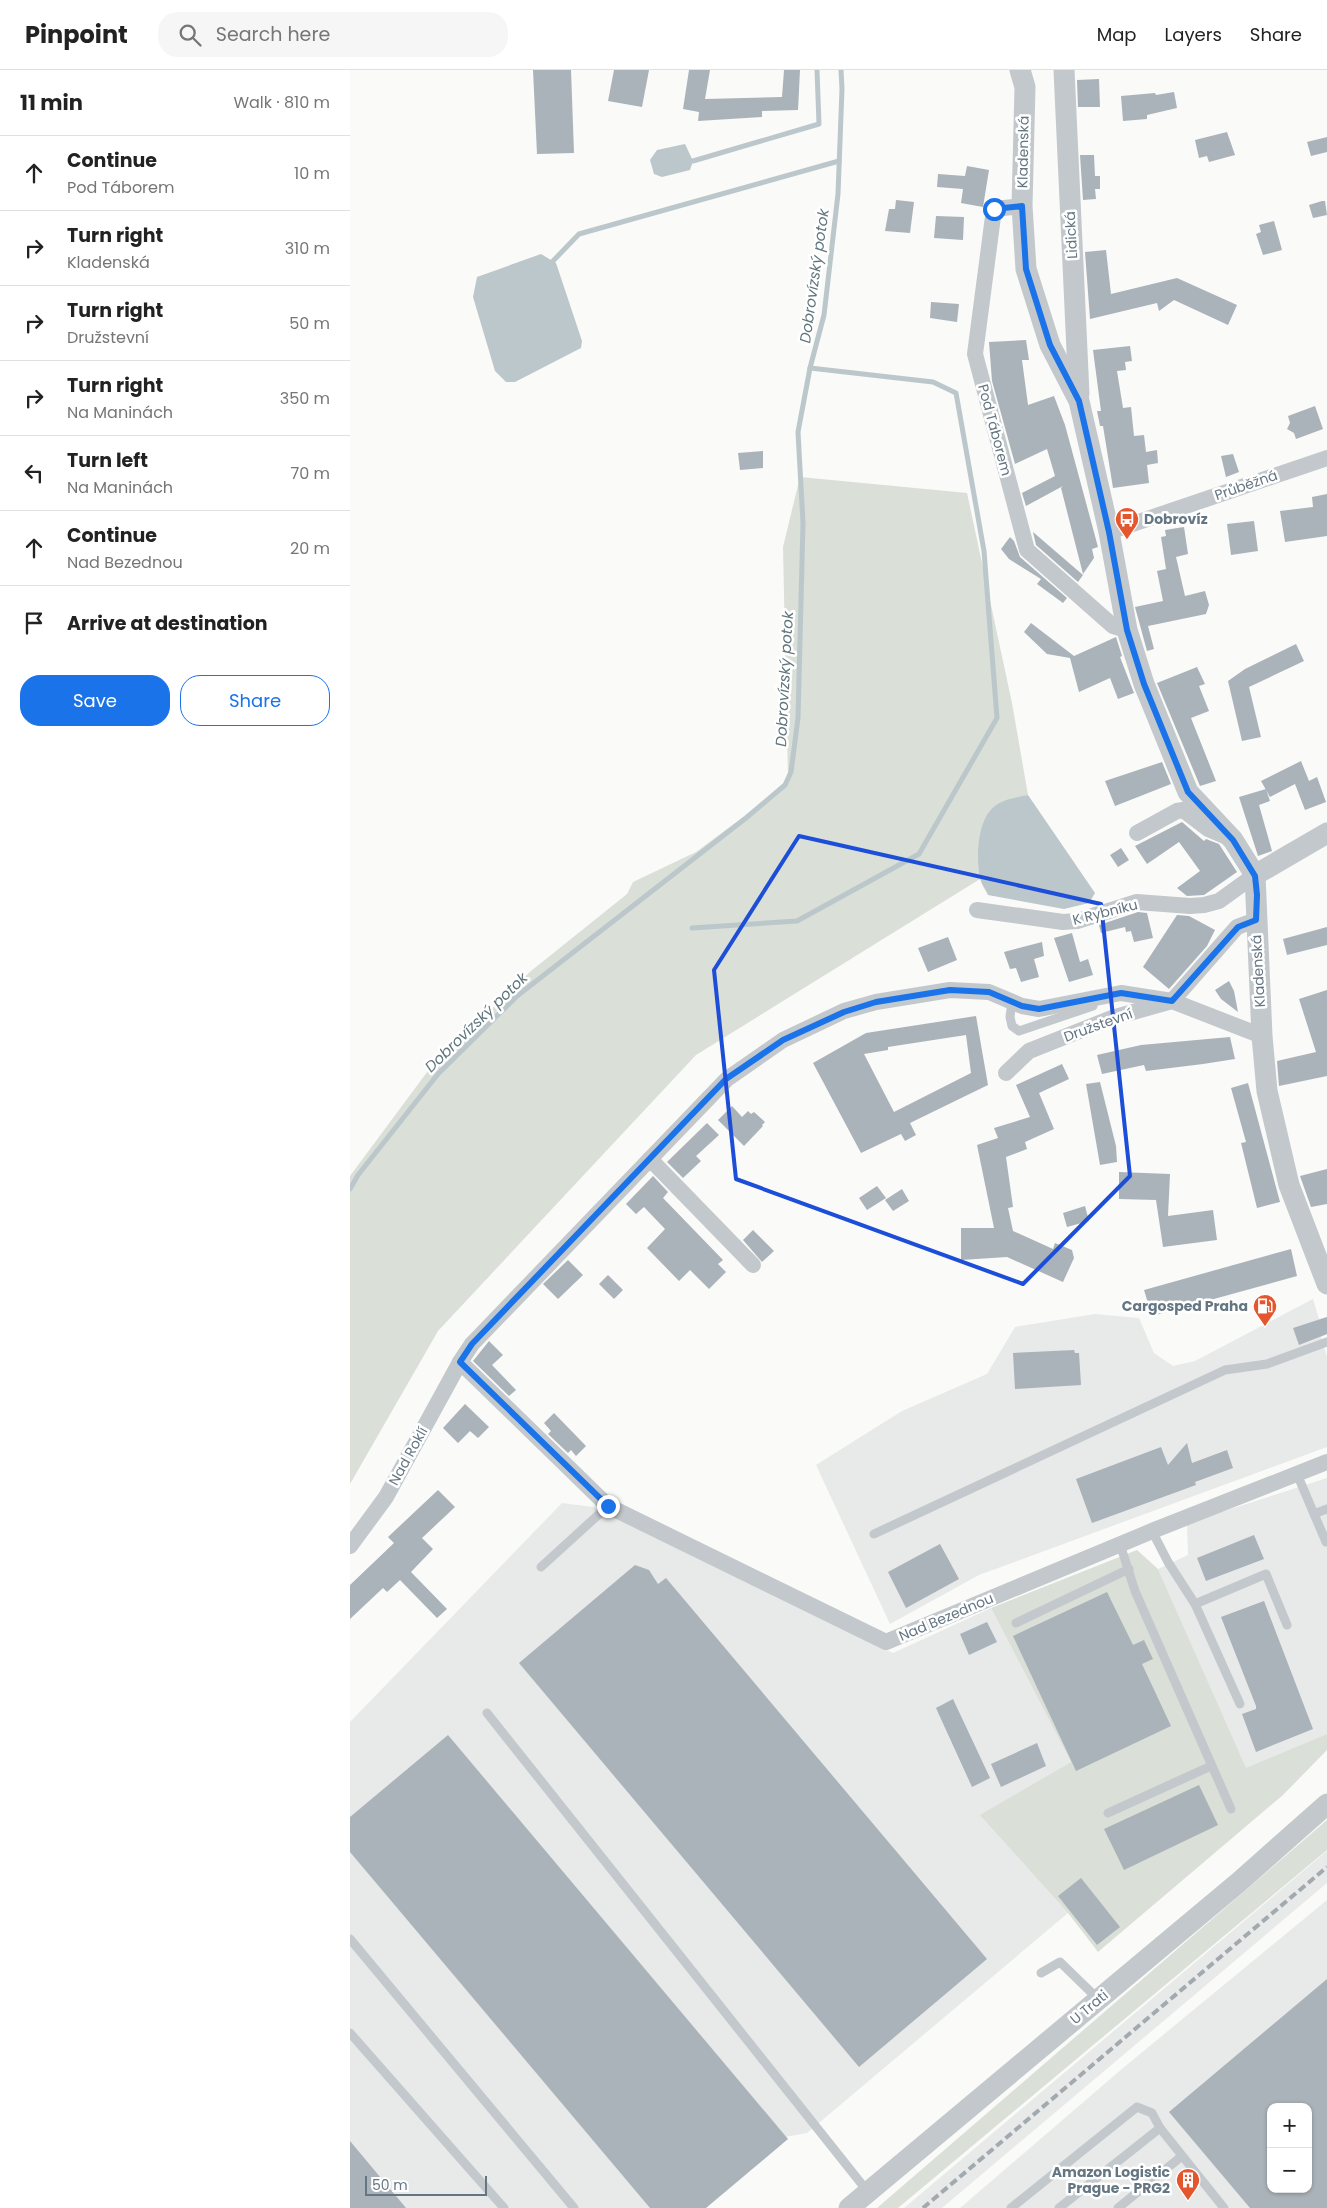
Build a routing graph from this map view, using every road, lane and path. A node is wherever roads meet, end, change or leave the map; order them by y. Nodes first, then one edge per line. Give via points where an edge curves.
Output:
1 (1020, 70) edge
2 (1064, 70) edge
3 (1022, 206) junction
4 (1079, 401) junction
5 (1327, 458) edge
6 (1109, 532) junction
7 (1127, 630) junction
8 (1137, 832) dead end
9 (1327, 833) edge
10 (1233, 840) junction
11 (1255, 876) junction
12 (977, 910) dead end
13 (1256, 920) junction
14 (1121, 993) junction
15 (1012, 1001) junction
16 (1172, 1001) junction
17 (1262, 1036) junction
18 (1006, 1073) dead end
19 (650, 1159) junction
20 (753, 1265) dead end
21 (1327, 1284) edge
22 (1327, 1342) edge
23 (460, 1362) junction
24 (1327, 1462) edge
25 (1297, 1474) junction
26 (608, 1506) junction
27 (1327, 1509) edge
28 (1314, 1514) junction
29 (1152, 1531) junction
30 (874, 1534) dead end
31 (1326, 1542) edge
32 (1120, 1544) junction
33 (350, 1546) edge
34 (541, 1567) dead end
35 (1128, 1569) junction
36 (1195, 1604) junction
37 (1016, 1623) dead end
38 (1287, 1625) dead end
39 (1240, 1704) dead end
40 (487, 1713) dead end
41 (1211, 1766) junction
42 (1327, 1804) edge
43 (1231, 1809) dead end
44 (1108, 1813) dead end
45 (350, 1939) edge
46 (1041, 1973) dead end
47 (1098, 1999) junction
48 (350, 2033) edge
49 (1160, 2128) junction
50 (1182, 2156) junction
51 (868, 2192) junction
52 (504, 2208) edge
53 (574, 2208) edge
54 (849, 2208) edge
55 (1011, 2208) edge
56 (1059, 2208) edge
57 (1118, 2208) edge
58 (1224, 2208) edge

1 - 3 street, Kladenská via 1025,87
2 - 4 street, Lidická
3 - 4 street, Kladenská via 1026,269 1050,345
3 - 7 street, Pod Táborem via 994,209 975,354 1027,550 1113,626
4 - 6 street, Kladenská
5 - 6 street, Průběžná
6 - 7 street, Kladenská
7 - 10 street, Kladenská via 1144,684 1188,792
8 - 10 street via 1183,810 1208,829
9 - 11 street
10 - 11 street, Kladenská
11 - 12 street, K Rybníku via 1219,901 1204,905 1137,902 1077,921 1063,922
11 - 13 street, Kladenská
13 - 16 street via 1238,927
13 - 17 street, Kladenská
14 - 15 street, Nad Roklí via 1039,1009
14 - 15 lane via 1100,1004 1019,1031 1012,1026
14 - 16 street, Nad Roklí
15 - 19 street, Nad Roklí via 989,992 950,990 876,1002 844,1012 783,1040 726,1079
16 - 17 street, Nad Roklí
16 - 18 street, Družstevní via 1112,1018 1029,1051
17 - 21 street, Kladenská via 1267,1091 1289,1185
19 - 20 street
19 - 23 street, Nad Roklí via 472,1344
22 - 30 lane via 1267,1364 1225,1370
23 - 26 street, Nad Bezednou
23 - 33 street, Nad Roklí via 386,1497
24 - 25 street, Nad Bezednou
25 - 28 lane
25 - 29 street, Nad Bezednou
26 - 32 street, Nad Bezednou via 886,1642
26 - 34 lane
27 - 28 lane
28 - 31 lane
29 - 32 street, Nad Bezednou
29 - 36 lane
32 - 35 lane
35 - 37 lane
35 - 41 lane via 1134,1591
36 - 38 lane via 1266,1574
36 - 39 lane
40 - 51 lane
41 - 43 lane
41 - 44 lane
42 - 47 street, U Trati
45 - 53 lane
46 - 47 lane via 1060,1962
47 - 51 street, U Trati
48 - 52 lane
49 - 50 lane
49 - 55 lane via 1152,2113 1137,2107
49 - 56 lane
50 - 57 lane
50 - 58 lane
51 - 54 street, U Trati

